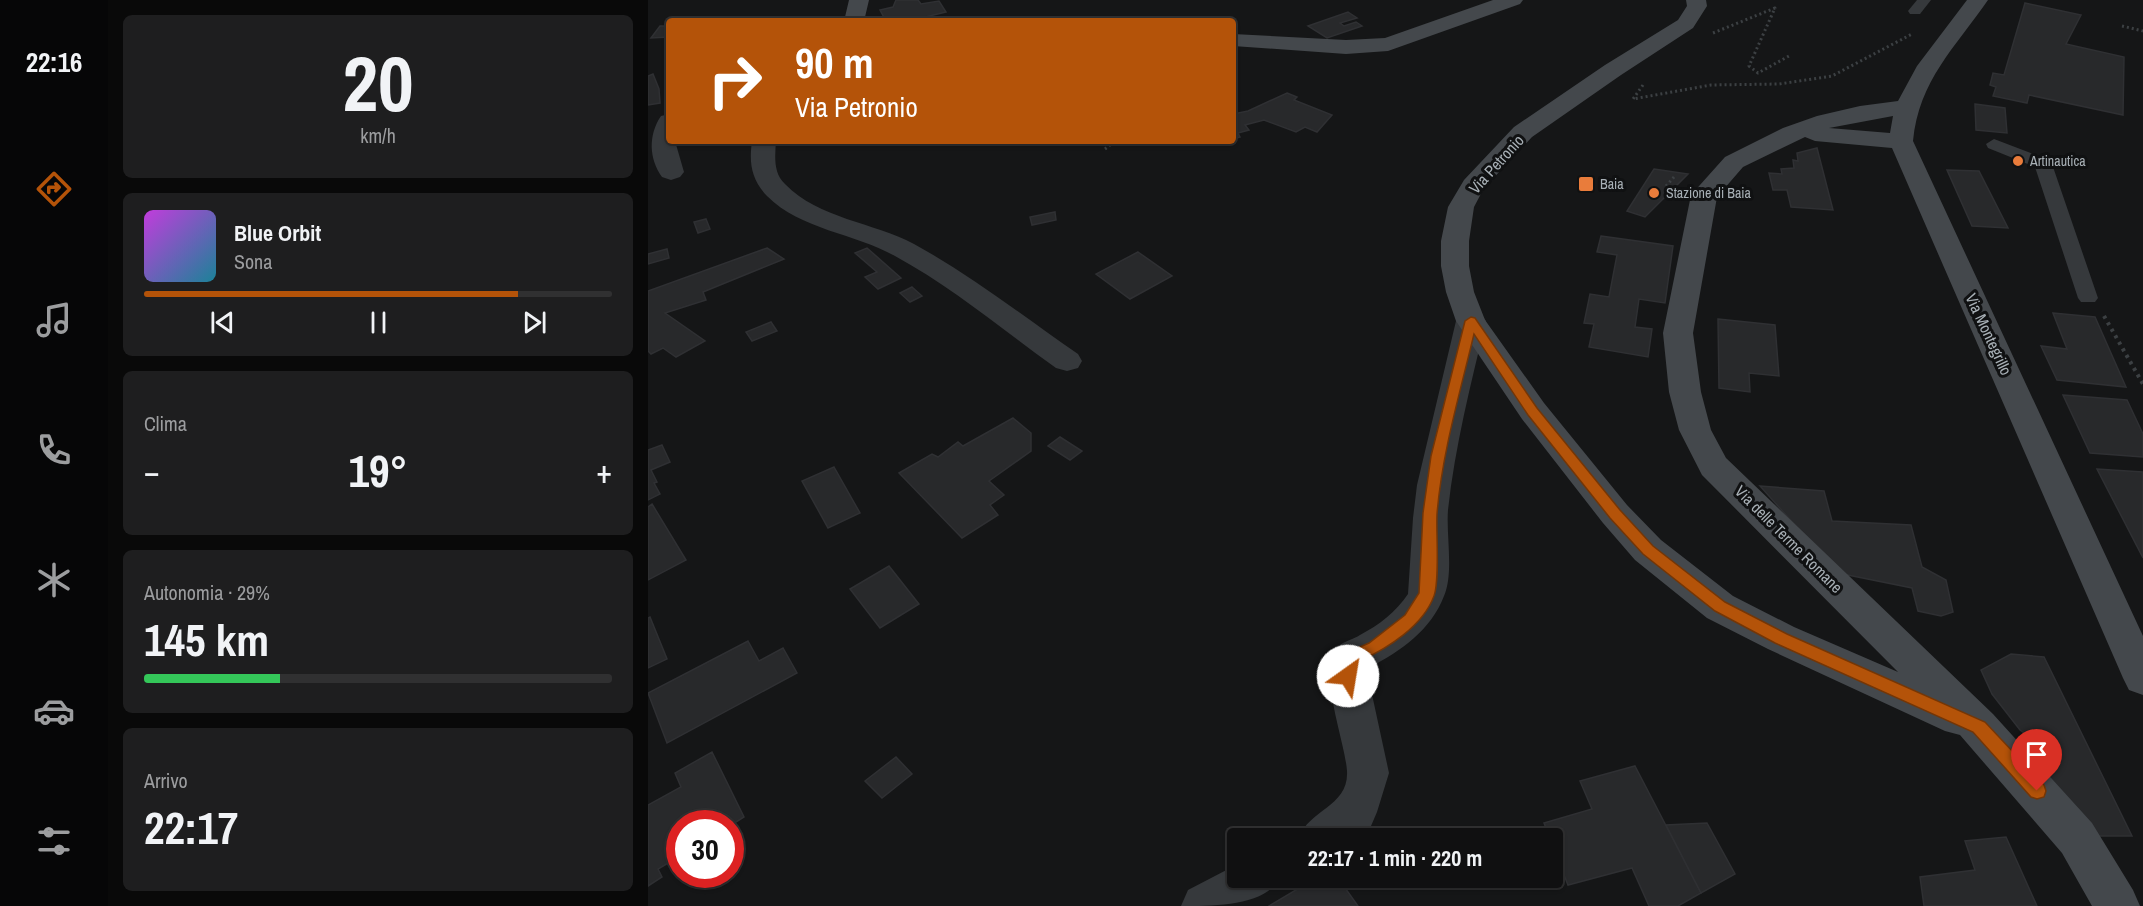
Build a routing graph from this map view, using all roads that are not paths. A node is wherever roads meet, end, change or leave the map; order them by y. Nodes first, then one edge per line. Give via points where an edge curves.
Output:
1 (859, 0) edge
2 (1513, 0) edge
3 (1696, 0) edge
4 (1978, 0) edge
5 (856, 18) edge
6 (1236, 40) edge
7 (1905, 107) junction
8 (666, 131) edge
9 (1792, 133) junction
10 (1901, 141) junction
11 (764, 144) edge
12 (1994, 144) dead end
13 (671, 172) dead end
14 (2088, 298) road end
15 (1471, 321) junction
16 (1067, 361) dead end
17 (2143, 678) edge
18 (1979, 727) junction
19 (1335, 828) edge
20 (1238, 888) edge
21 (1204, 906) edge
22 (2117, 906) edge

1 - 5 street
2 - 6 street via 1388,44 1346,48
3 - 15 street, Via Petronio via 1697,6 1686,24 1523,132 1473,185 1461,207 1455,241 1460,292
4 - 7 street, Via Montegrillo via 1918,81
7 - 9 street, Via delle Terme Romane via 1851,115
7 - 10 street, Via Montegrillo
8 - 13 street via 662,144
9 - 10 street
9 - 18 street, Via delle Terme Romane via 1734,162 1704,195 1678,333 1685,392 1695,430 1714,466
10 - 17 street, Via Montegrillo
11 - 16 street via 765,177 802,210 903,249
12 - 14 lane via 2043,164
15 - 18 street, Via Petronio via 1533,411 1615,514 1657,557 1720,607
15 - 19 street via 1438,456 1430,513 1427,594 1411,619 1374,647 1353,657 1348,676 1368,774 1356,812
18 - 22 street, Via delle Terme Romane via 2078,838
20 - 21 street

